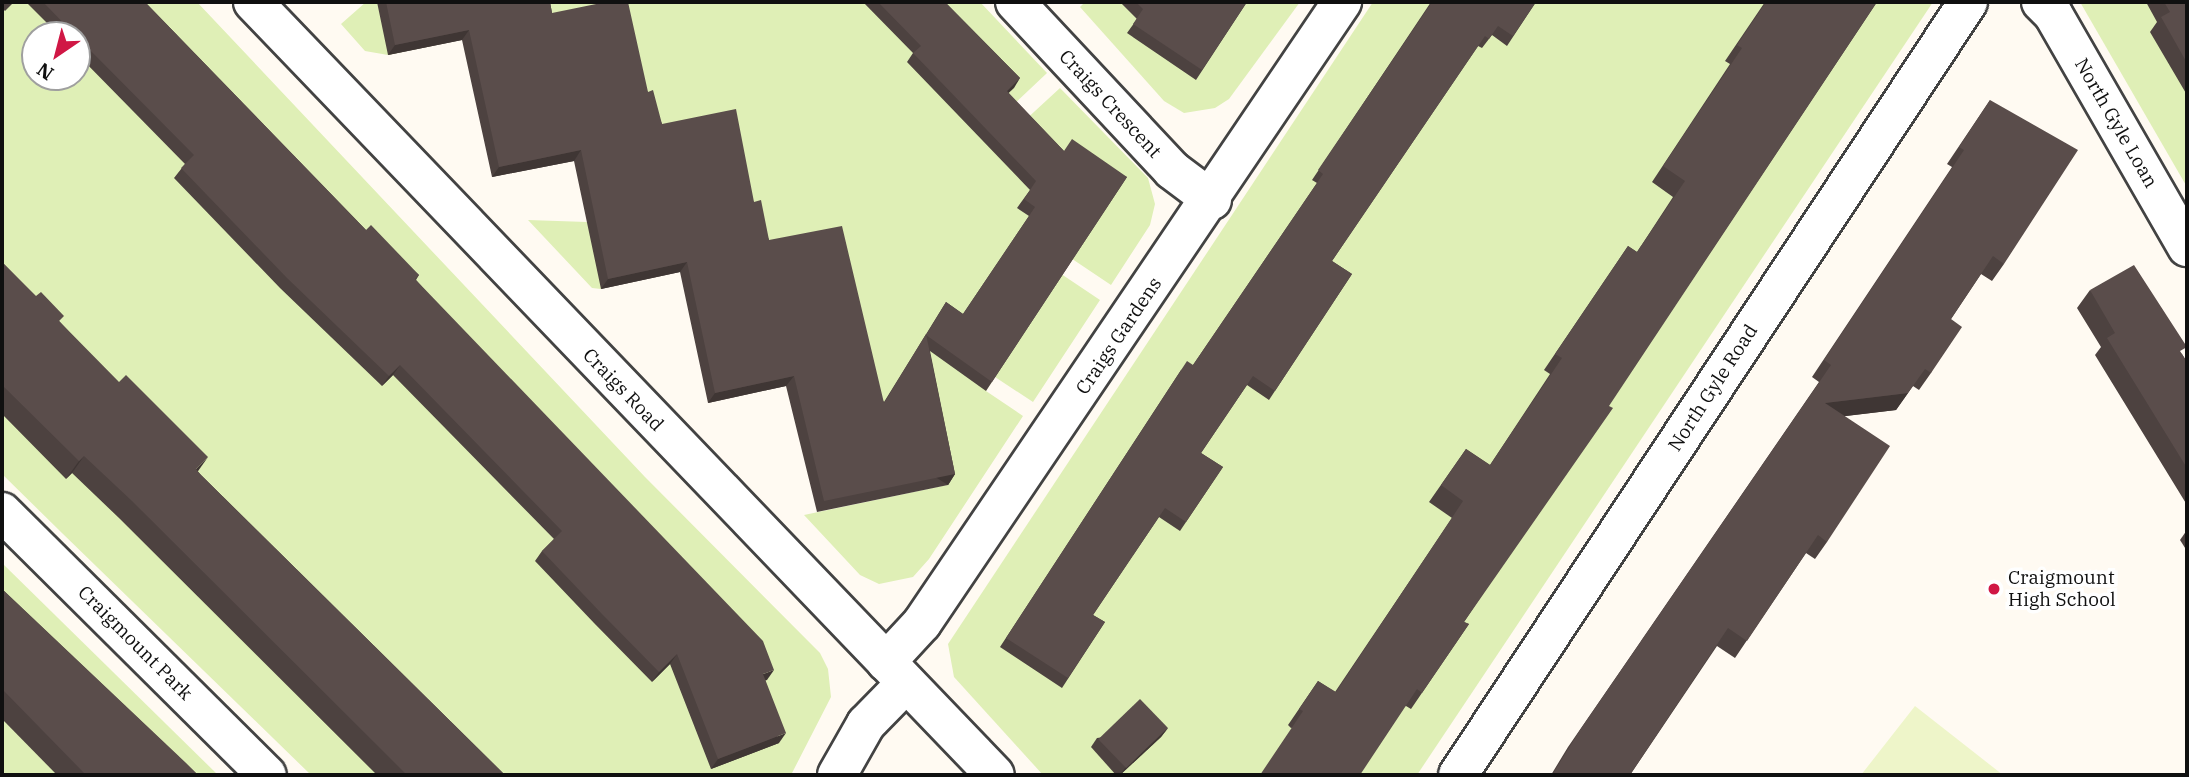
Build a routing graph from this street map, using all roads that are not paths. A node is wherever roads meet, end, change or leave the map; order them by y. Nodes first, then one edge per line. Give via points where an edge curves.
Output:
1 (253, 2) edge
2 (1015, 2) edge
3 (1342, 2) edge
4 (1968, 2) edge
5 (2041, 2) edge
6 (1212, 200) junction
7 (2187, 247) edge
8 (2, 512) edge
9 (896, 673) junction
10 (267, 775) edge
11 (836, 775) edge
12 (995, 775) edge
13 (1458, 775) edge

1 - 9 street, Craigs Road
2 - 6 street, Craigs Crescent via 1172,170
3 - 6 street, Craigs Gardens
4 - 13 street, North Gyle Road
5 - 7 street, North Gyle Loan via 2053,14
6 - 9 street, Craigs Gardens via 922,623
8 - 10 street, Craigmount Park
9 - 11 street, Craigs Gardens
9 - 12 street, Craigs Road

